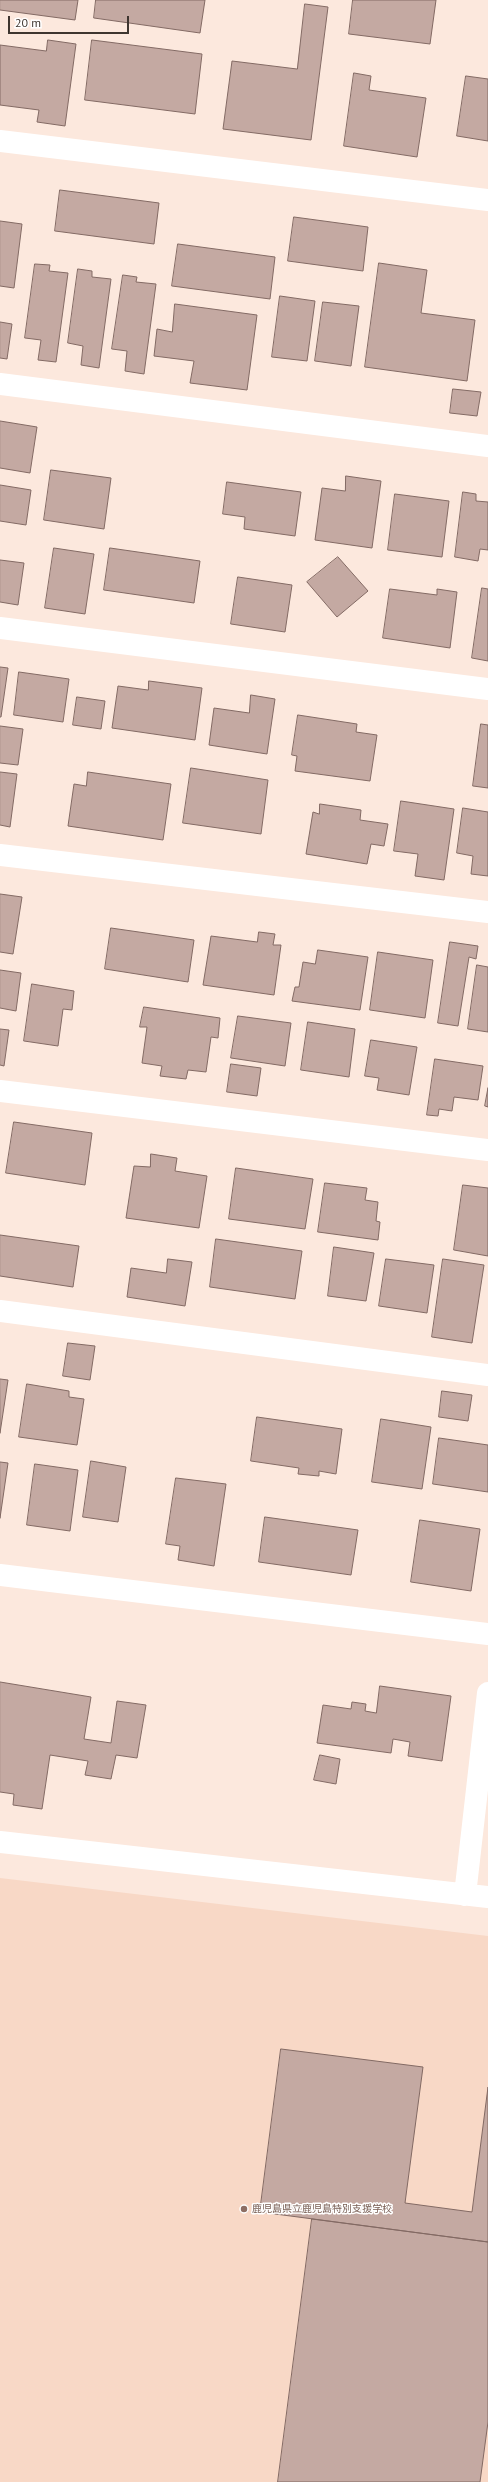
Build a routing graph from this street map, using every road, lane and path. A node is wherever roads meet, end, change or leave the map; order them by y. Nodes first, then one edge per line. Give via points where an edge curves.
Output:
1 (0, 141) edge
2 (488, 200) edge
3 (0, 384) edge
4 (488, 446) edge
5 (0, 628) edge
6 (488, 689) edge
7 (0, 855) edge
8 (488, 912) edge
9 (0, 1091) edge
10 (488, 1150) edge
11 (0, 1311) edge
12 (488, 1375) edge
13 (0, 1575) edge
14 (488, 1634) edge
15 (488, 1693) edge
16 (0, 1842) edge
17 (465, 1895) junction
18 (488, 1897) edge

1 - 2 street
3 - 4 street
5 - 6 street
7 - 8 street
9 - 10 street
11 - 12 street
13 - 14 street
15 - 17 street
16 - 17 street
17 - 18 street

